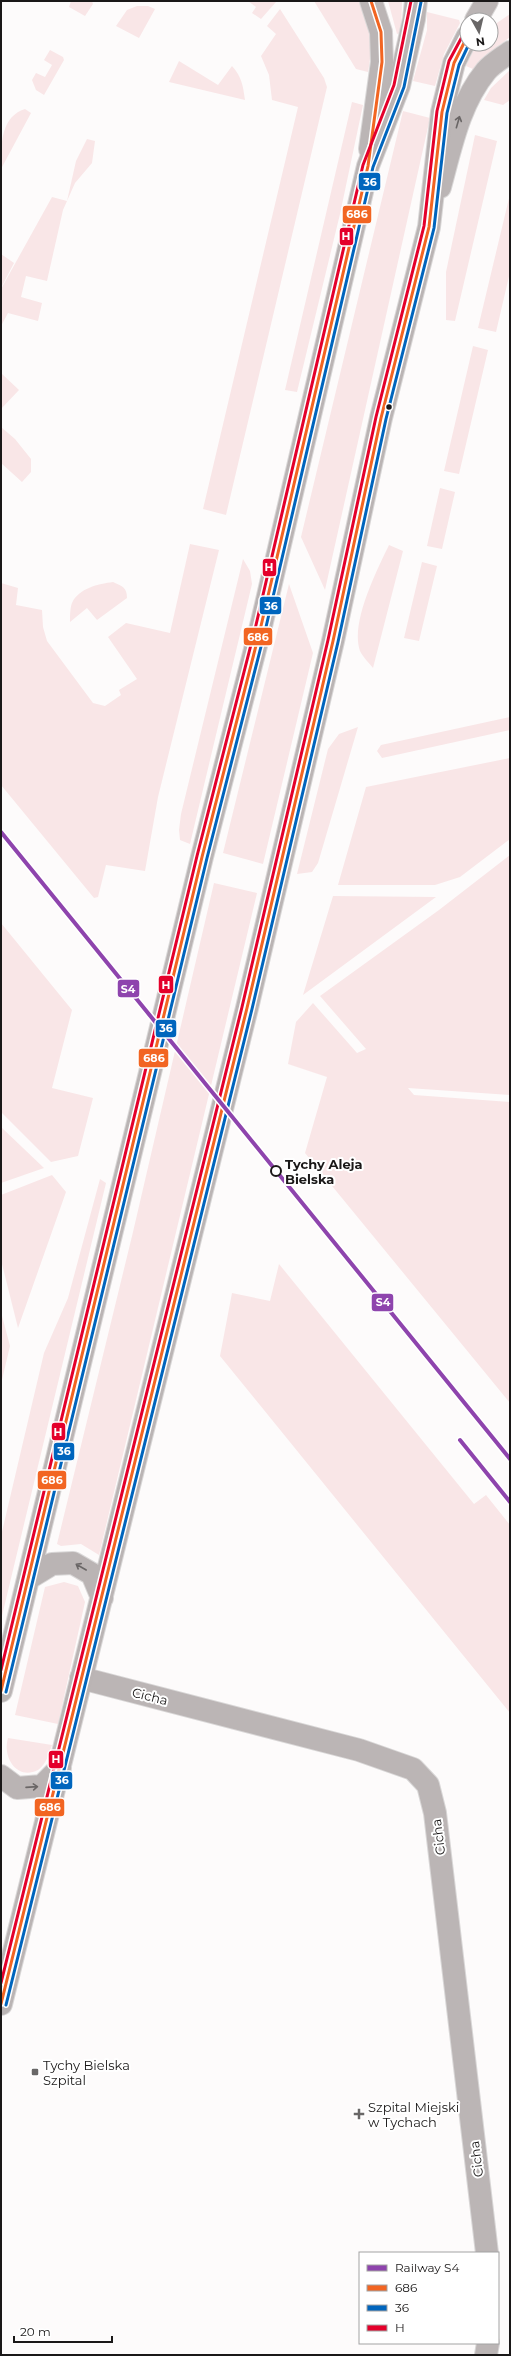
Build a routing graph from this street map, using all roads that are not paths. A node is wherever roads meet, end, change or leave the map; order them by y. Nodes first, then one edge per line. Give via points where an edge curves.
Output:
1 (371, 1) edge
2 (416, 1) edge
3 (487, 1) edge
4 (481, 12) edge
5 (460, 52) edge
6 (510, 52) edge
7 (368, 166) junction
8 (429, 227) junction
9 (29, 1578) junction
10 (102, 1598) junction
11 (82, 1678) junction
12 (2, 1686) edge
13 (60, 1768) junction
14 (1, 1776) edge
15 (1, 2004) edge
16 (487, 2252) edge
17 (488, 2344) edge
18 (486, 2355) edge

1 - 7 street via 381,32 382,62
2 - 7 main road via 399,86
3 - 4 main road
5 - 8 main road via 454,63 442,112
8 -> 6 street via 460,116 486,71
7 - 9 main road via 261,626
8 - 10 main road via 381,418 333,641 247,1008
10 -> 9 main road via 92,1574 73,1563 52,1564
9 - 12 main road
10 - 11 main road
11 - 13 main road
11 - 16 street, Cicha via 358,1750 413,1769 428,1785 435,1813
14 -> 13 main road via 17,1788 42,1786
13 - 15 main road
17 - 18 street

